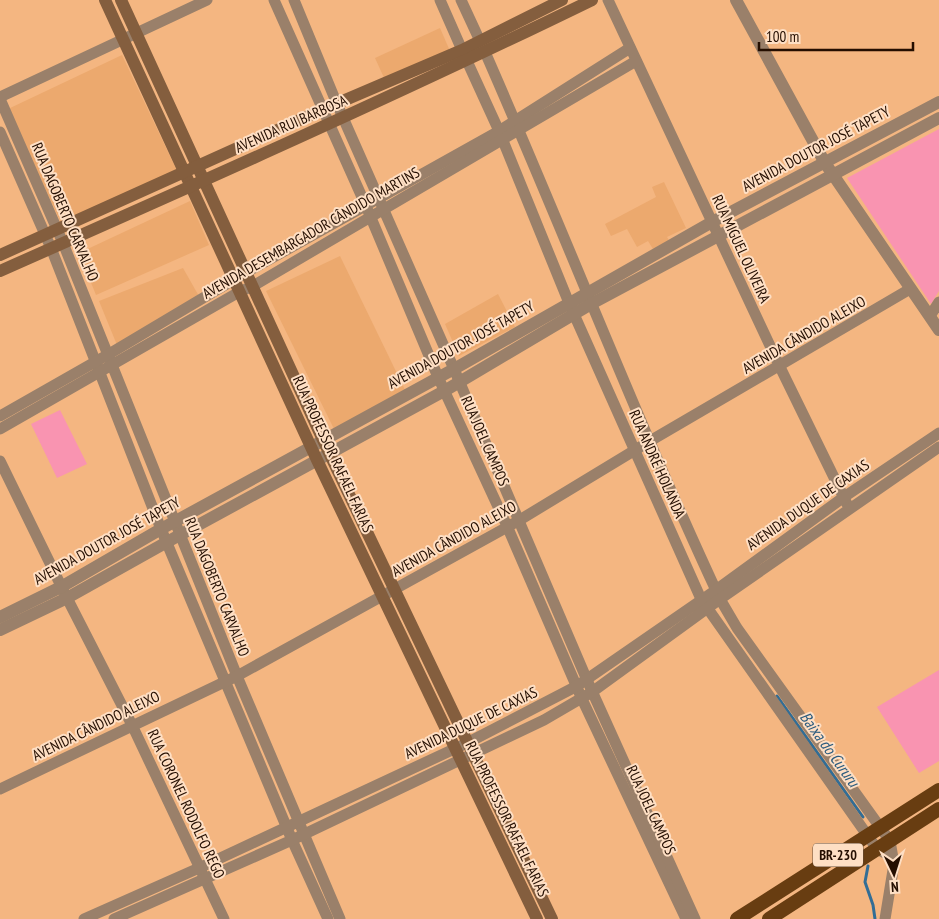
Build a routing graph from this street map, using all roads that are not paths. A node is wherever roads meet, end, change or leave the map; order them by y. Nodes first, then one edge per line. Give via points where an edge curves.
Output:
1 (105, 0) edge
2 (121, 0) edge
3 (208, 0) edge
4 (274, 0) edge
5 (294, 0) edge
6 (440, 0) edge
7 (462, 0) edge
8 (562, 0) edge
9 (592, 0) edge
10 (608, 0) edge
11 (736, 0) edge
12 (136, 33) junction
13 (123, 40) junction
14 (483, 47) junction
15 (630, 48) junction
16 (464, 56) junction
17 (636, 61) junction
18 (0, 98) edge
19 (939, 102) edge
20 (337, 104) junction
21 (324, 109) junction
22 (344, 118) junction
23 (939, 118) edge
24 (330, 124) junction
25 (517, 126) junction
26 (0, 132) edge
27 (501, 135) junction
28 (825, 163) junction
29 (196, 166) junction
30 (184, 172) junction
31 (833, 174) junction
32 (197, 183) junction
33 (382, 204) junction
34 (368, 211) junction
35 (712, 222) junction
36 (57, 229) junction
37 (45, 235) junction
38 (719, 236) junction
39 (63, 243) junction
40 (51, 248) junction
41 (0, 255) edge
42 (0, 271) edge
43 (245, 273) junction
44 (233, 280) junction
45 (253, 286) junction
46 (910, 289) junction
47 (239, 292) junction
48 (589, 299) junction
49 (939, 302) edge
50 (571, 309) junction
51 (930, 316) junction
52 (939, 330) edge
53 (111, 360) junction
54 (96, 361) junction
55 (780, 367) junction
56 (454, 369) junction
57 (101, 372) junction
58 (438, 378) junction
59 (459, 382) junction
60 (446, 390) junction
61 (0, 416) edge
62 (0, 429) edge
63 (939, 433) edge
64 (323, 440) junction
65 (650, 441) junction
66 (311, 446) junction
67 (939, 447) edge
68 (635, 451) junction
69 (330, 454) junction
70 (317, 460) junction
71 (0, 461) edge
72 (844, 497) junction
73 (850, 510) junction
74 (518, 521) junction
75 (174, 522) junction
76 (507, 526) junction
77 (161, 529) junction
78 (179, 535) junction
79 (167, 542) junction
80 (64, 592) junction
81 (388, 592) junction
82 (718, 595) junction
83 (704, 604) junction
84 (0, 617) edge
85 (0, 630) edge
86 (231, 678) junction
87 (582, 683) junction
88 (592, 692) junction
89 (582, 699) junction
90 (132, 725) junction
91 (470, 748) junction
92 (457, 754) junction
93 (0, 789) edge
94 (939, 790) edge
95 (939, 810) edge
96 (298, 821) junction
97 (287, 827) junction
98 (874, 832) junction
99 (297, 837) junction
100 (890, 841) junction
101 (877, 848) junction
102 (893, 858) junction
103 (199, 868) junction
104 (205, 879) junction
105 (84, 919) edge
106 (114, 919) edge
107 (224, 919) edge
108 (328, 919) edge
109 (340, 919) edge
110 (537, 919) edge
111 (552, 919) edge
112 (686, 919) edge
113 (695, 919) edge
114 (737, 919) edge
115 (769, 919) edge
116 (885, 919) edge

1 - 13 main road, RUA PROFESSOR RAFAEL FARIAS
2 - 12 main road, RUA PROFESSOR RAFAEL FARIAS
3 - 12 street
4 - 21 street, RUA JOEL CAMPOS
5 - 20 street, RUA JOEL CAMPOS
6 - 16 street, RUA ANDRÉ HOLANDA
7 - 14 street, RUA ANDRÉ HOLANDA
8 - 14 main road, AVENIDA RUI BARBOSA
9 - 14 main road, AVENIDA RUI BARBOSA
10 - 15 street, RUA MIGUEL OLIVEIRA
11 - 28 street
12 - 13 street
12 - 29 main road, RUA PROFESSOR RAFAEL FARIAS
13 - 18 street
13 - 30 main road, RUA PROFESSOR RAFAEL FARIAS
14 - 16 main road, AVENIDA RUI BARBOSA
14 - 25 street, RUA ANDRÉ HOLANDA
15 - 17 street, RUA MIGUEL OLIVEIRA
15 - 25 street, AVENIDA DESEMBARGADOR CÂNDIDO MARTINS
16 - 20 main road, AVENIDA RUI BARBOSA
16 - 22 main road, AVENIDA RUI BARBOSA
16 - 27 street, RUA ANDRÉ HOLANDA
17 - 25 street, AVENIDA DESEMBARGADOR CÂNDIDO MARTINS
17 - 35 street, RUA MIGUEL OLIVEIRA
18 - 36 street, RUA DAGOBERTO CARVALHO
19 - 28 street, AVENIDA DOUTOR JOSÉ TAPETY
20 - 21 main road, AVENIDA RUI BARBOSA
20 - 22 street, RUA JOEL CAMPOS
21 - 24 street, RUA JOEL CAMPOS
21 - 29 main road, AVENIDA RUI BARBOSA
22 - 24 main road, AVENIDA RUI BARBOSA
22 - 33 street, RUA JOEL CAMPOS
23 - 31 street, AVENIDA DOUTOR JOSÉ TAPETY
24 - 32 main road, AVENIDA RUI BARBOSA
24 - 34 street, RUA JOEL CAMPOS
25 - 27 street, AVENIDA DESEMBARGADOR CÂNDIDO MARTINS
25 - 48 street, RUA ANDRÉ HOLANDA
26 - 37 street, RUA DAGOBERTO CARVALHO
27 - 33 street, AVENIDA DESEMBARGADOR CÂNDIDO MARTINS
27 - 50 street, RUA ANDRÉ HOLANDA
28 - 31 street
28 - 35 street, AVENIDA DOUTOR JOSÉ TAPETY
29 - 30 main road, AVENIDA RUI BARBOSA
29 - 32 main road, RUA PROFESSOR RAFAEL FARIAS
30 - 32 main road, RUA PROFESSOR RAFAEL FARIAS
30 - 36 main road, AVENIDA RUI BARBOSA
31 - 38 street, AVENIDA DOUTOR JOSÉ TAPETY
31 - 46 street
32 - 39 main road, AVENIDA RUI BARBOSA
32 - 43 main road, RUA PROFESSOR RAFAEL FARIAS
32 - 44 main road, RUA PROFESSOR RAFAEL FARIAS
33 - 34 street, AVENIDA DESEMBARGADOR CÂNDIDO MARTINS
33 - 56 street, RUA JOEL CAMPOS
34 - 43 street, AVENIDA DESEMBARGADOR CÂNDIDO MARTINS
34 - 45 street, AVENIDA DESEMBARGADOR CÂNDIDO MARTINS
34 - 58 street, RUA JOEL CAMPOS
35 - 38 street, RUA MIGUEL OLIVEIRA
35 - 48 street, AVENIDA DOUTOR JOSÉ TAPETY
36 - 37 main road, AVENIDA RUI BARBOSA
36 - 39 street, RUA DAGOBERTO CARVALHO
37 - 40 street, RUA DAGOBERTO CARVALHO
37 - 41 main road, AVENIDA RUI BARBOSA
38 - 48 street, AVENIDA DOUTOR JOSÉ TAPETY
38 - 55 street, RUA MIGUEL OLIVEIRA
39 - 40 main road, AVENIDA RUI BARBOSA
39 - 53 street, RUA DAGOBERTO CARVALHO
40 - 42 main road, AVENIDA RUI BARBOSA
40 - 54 street, RUA DAGOBERTO CARVALHO
43 - 44 street, AVENIDA DESEMBARGADOR CÂNDIDO MARTINS
43 - 45 main road, RUA PROFESSOR RAFAEL FARIAS
44 - 47 main road, RUA PROFESSOR RAFAEL FARIAS
44 - 53 street, AVENIDA DESEMBARGADOR CÂNDIDO MARTINS
45 - 47 street, AVENIDA DESEMBARGADOR CÂNDIDO MARTINS
45 - 64 main road, RUA PROFESSOR RAFAEL FARIAS
46 - 51 street
46 - 55 street, AVENIDA CÂNDIDO ALEIXO
47 - 53 street, AVENIDA DESEMBARGADOR CÂNDIDO MARTINS
47 - 66 main road, RUA PROFESSOR RAFAEL FARIAS
48 - 50 street, AVENIDA DOUTOR JOSÉ TAPETY
48 - 65 street, RUA ANDRÉ HOLANDA
49 - 51 street
50 - 56 street, AVENIDA DOUTOR JOSÉ TAPETY
50 - 59 street, AVENIDA DOUTOR JOSÉ TAPETY
50 - 68 street, RUA ANDRÉ HOLANDA
51 - 52 street
53 - 54 street, AVENIDA DESEMBARGADOR CÂNDIDO MARTINS
53 - 57 street, AVENIDA DESEMBARGADOR CÂNDIDO MARTINS
53 - 75 street, RUA DAGOBERTO CARVALHO
54 - 57 street, RUA DAGOBERTO CARVALHO
54 - 61 street, AVENIDA DESEMBARGADOR CÂNDIDO MARTINS
55 - 65 street, AVENIDA CÂNDIDO ALEIXO
55 - 72 street, RUA MIGUEL OLIVEIRA
56 - 58 street, AVENIDA DOUTOR JOSÉ TAPETY
56 - 59 street, RUA JOEL CAMPOS
57 - 62 street, AVENIDA DESEMBARGADOR CÂNDIDO MARTINS
57 - 77 street, RUA DAGOBERTO CARVALHO
58 - 60 street, RUA JOEL CAMPOS
58 - 64 street, AVENIDA DOUTOR JOSÉ TAPETY
59 - 60 street, AVENIDA DOUTOR JOSÉ TAPETY
59 - 74 street, RUA JOEL CAMPOS
60 - 69 street, AVENIDA DOUTOR JOSÉ TAPETY
60 - 76 street, RUA JOEL CAMPOS
63 - 72 street, AVENIDA DUQUE DE CAXIAS
64 - 66 street, AVENIDA DOUTOR JOSÉ TAPETY
64 - 69 main road, RUA PROFESSOR RAFAEL FARIAS
65 - 68 street, AVENIDA CÂNDIDO ALEIXO
65 - 82 street, RUA ANDRÉ HOLANDA
66 - 70 main road, RUA PROFESSOR RAFAEL FARIAS
66 - 75 street, AVENIDA DOUTOR JOSÉ TAPETY
67 - 73 street, AVENIDA DUQUE DE CAXIAS
68 - 74 street, AVENIDA CÂNDIDO ALEIXO
68 - 83 street, RUA ANDRÉ HOLANDA
69 - 70 street, AVENIDA DOUTOR JOSÉ TAPETY
69 - 81 main road, RUA PROFESSOR RAFAEL FARIAS
70 - 78 street, AVENIDA DOUTOR JOSÉ TAPETY
70 - 81 main road, RUA PROFESSOR RAFAEL FARIAS
71 - 80 street, RUA CORONEL RODOLFO REGO
72 - 73 street, RUA MIGUEL OLIVEIRA
72 - 82 street, AVENIDA DUQUE DE CAXIAS
73 - 82 street, AVENIDA DUQUE DE CAXIAS
74 - 76 street, AVENIDA CÂNDIDO ALEIXO
74 - 87 street, RUA JOEL CAMPOS
75 - 77 street, AVENIDA DOUTOR JOSÉ TAPETY
75 - 78 street, RUA DAGOBERTO CARVALHO
76 - 81 street, AVENIDA CÂNDIDO ALEIXO
76 - 87 street, RUA JOEL CAMPOS
77 - 79 street, RUA DAGOBERTO CARVALHO
77 - 80 street, AVENIDA DOUTOR JOSÉ TAPETY
78 - 79 street, AVENIDA DOUTOR JOSÉ TAPETY
78 - 86 street, RUA DAGOBERTO CARVALHO
79 - 80 street, AVENIDA DOUTOR JOSÉ TAPETY
79 - 86 street, RUA DAGOBERTO CARVALHO
80 - 84 street, AVENIDA DOUTOR JOSÉ TAPETY
80 - 85 street, AVENIDA DOUTOR JOSÉ TAPETY
80 - 90 street, RUA CORONEL RODOLFO REGO
81 - 86 street, AVENIDA CÂNDIDO ALEIXO
81 - 91 main road, RUA PROFESSOR RAFAEL FARIAS
81 - 92 main road, RUA PROFESSOR RAFAEL FARIAS
82 - 83 street, AVENIDA DUQUE DE CAXIAS
82 - 98 street, RUA ANDRÉ HOLANDA
83 - 87 street, AVENIDA DUQUE DE CAXIAS
83 - 88 street, AVENIDA DUQUE DE CAXIAS
83 - 98 street, RUA ANDRÉ HOLANDA
86 - 90 street, AVENIDA CÂNDIDO ALEIXO
86 - 96 street, RUA DAGOBERTO CARVALHO
86 - 97 street, RUA DAGOBERTO CARVALHO
87 - 88 street, RUA JOEL CAMPOS
87 - 89 street, RUA JOEL CAMPOS
87 - 91 street, AVENIDA DUQUE DE CAXIAS
88 - 89 street, AVENIDA DUQUE DE CAXIAS
88 - 113 street, RUA JOEL CAMPOS
89 - 91 street, AVENIDA DUQUE DE CAXIAS
89 - 112 street, RUA JOEL CAMPOS
90 - 93 street, AVENIDA CÂNDIDO ALEIXO
90 - 103 street, RUA CORONEL RODOLFO REGO
91 - 92 street, AVENIDA DUQUE DE CAXIAS
91 - 111 main road, RUA PROFESSOR RAFAEL FARIAS
92 - 96 street, AVENIDA DUQUE DE CAXIAS
92 - 99 street, AVENIDA DUQUE DE CAXIAS
92 - 110 main road, RUA PROFESSOR RAFAEL FARIAS
94 - 98 highway, BR-230
95 - 100 highway, BR-230
96 - 97 street, AVENIDA DUQUE DE CAXIAS
96 - 99 street, RUA DAGOBERTO CARVALHO
97 - 99 street, RUA DAGOBERTO CARVALHO
97 - 103 street, AVENIDA DUQUE DE CAXIAS
98 - 100 street, RUA ANDRÉ HOLANDA
98 - 101 street, RUA ANDRÉ HOLANDA
98 - 114 highway, BR-230
99 - 104 street, AVENIDA DUQUE DE CAXIAS
99 - 108 street, RUA DAGOBERTO CARVALHO
99 - 109 street, RUA DAGOBERTO CARVALHO
100 - 101 highway, BR-230
100 - 102 street
101 - 102 street
101 - 115 highway, BR-230
102 - 116 street
103 - 104 street, RUA CORONEL RODOLFO REGO
103 - 105 street, AVENIDA DUQUE DE CAXIAS
104 - 106 street, AVENIDA DUQUE DE CAXIAS
104 - 107 street, RUA CORONEL RODOLFO REGO

